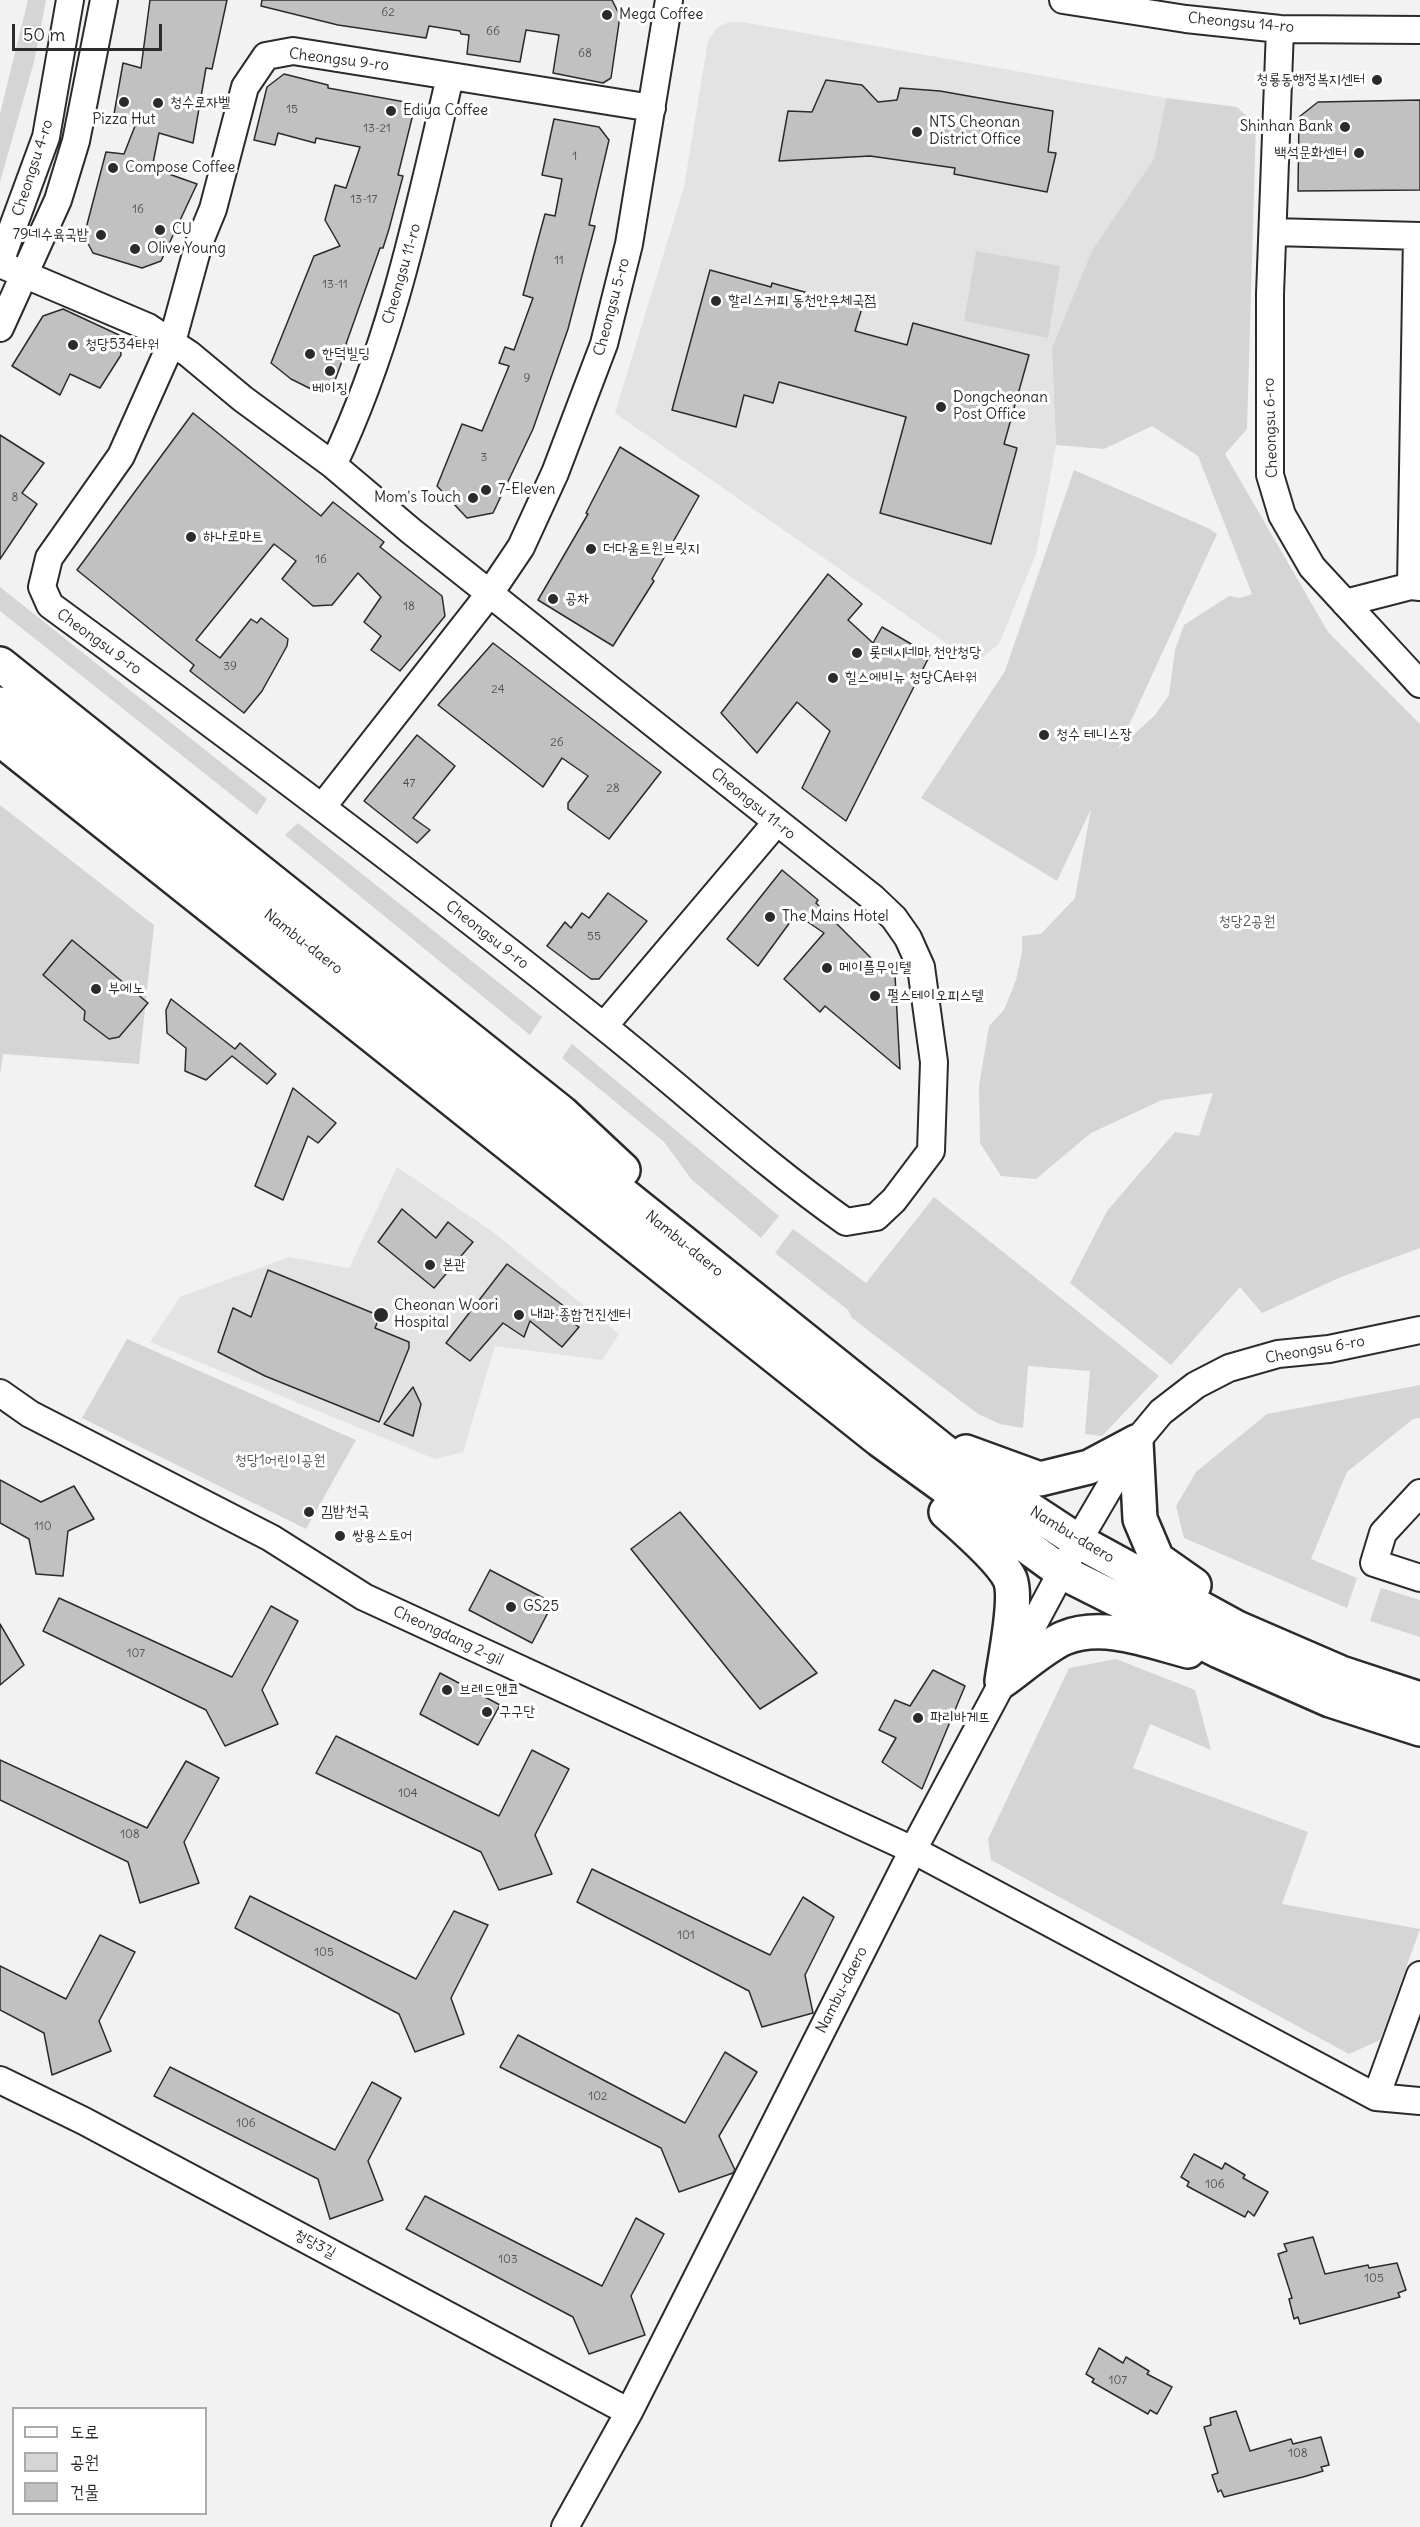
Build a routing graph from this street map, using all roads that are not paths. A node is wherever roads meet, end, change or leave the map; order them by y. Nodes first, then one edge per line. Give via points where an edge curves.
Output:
1 (70, 0) edge
2 (106, 0) edge
3 (669, 0) edge
4 (1063, 0) edge
5 (1280, 29) junction
6 (1420, 30) edge
7 (450, 76) junction
8 (652, 108) junction
9 (1274, 232) junction
10 (1418, 236) edge
11 (0, 263) edge
12 (26, 276) junction
13 (0, 328) edge
14 (172, 342) junction
15 (333, 465) junction
16 (1415, 586) edge
17 (490, 593) junction
18 (1345, 603) junction
19 (0, 664) edge
20 (1420, 684) edge
21 (0, 704) edge
22 (0, 739) edge
23 (7, 769) edge
24 (324, 806) junction
25 (776, 823) junction
26 (604, 1026) junction
27 (846, 1222) joint
28 (690, 1268) junction
29 (1420, 1330) edge
30 (0, 1393) edge
31 (891, 1409) junction
32 (880, 1440) junction
33 (1136, 1442) junction
34 (1420, 1493) edge
35 (1078, 1541) junction
36 (1062, 1572) junction
37 (1420, 1578) edge
38 (1282, 1663) junction
39 (1002, 1681) junction
40 (1420, 1699) edge
41 (1420, 1729) edge
42 (913, 1850) junction
43 (1420, 1974) edge
44 (0, 2080) edge
45 (1376, 2097) junction
46 (1420, 2101) edge
47 (629, 2412) junction
48 (565, 2527) edge

1 - 11 street, Cheongsu 4-ro via 46,137
2 - 12 street via 76,141 58,200
3 - 8 street, Cheongsu 5-ro
4 - 5 street, Cheongsu 14-ro
5 - 6 street, Cheongsu 14-ro
5 - 9 street, Cheongsu 6-ro
7 - 8 street, Cheongsu 9-ro
7 - 14 street, Cheongsu 9-ro via 293,51 266,56 245,87
7 - 15 street, Cheongsu 11-ro via 406,268 359,411
8 - 17 street, Cheongsu 5-ro via 629,244 604,344 555,473 521,547
9 - 10 street
9 - 18 street, Cheongsu 6-ro via 1270,475 1282,515 1295,540 1312,567
10 - 16 street
11 - 12 street, Cheongsu 11-ro
12 - 13 street
12 - 14 street, Cheongsu 11-ro via 148,327
14 - 15 street, Cheongsu 11-ro
14 - 24 street, Cheongsu 9-ro via 121,456 49,558 42,587 50,605
15 - 17 street, Cheongsu 11-ro
16 - 18 street
17 - 24 street, Cheongsu 5-ro
17 - 25 street, Cheongsu 11-ro
18 - 20 street, Cheongsu 6-ro
19 - 28 highway via 562,1113 632,1179
21 - 28 highway, Nambu-daero
22 - 28 highway, Nambu-daero
23 - 28 highway via 512,1171 593,1229
24 - 26 street, Cheongsu 9-ro
25 - 26 street
25 - 27 street, Cheongsu 11-ro via 894,918 921,967 934,1062 931,1151 876,1217
26 - 27 street, Cheongsu 9-ro via 792,1184
28 - 31 highway, Nambu-daero
28 - 32 highway, Nambu-daero
29 - 33 street, Cheongsu 6-ro via 1329,1349 1278,1354 1229,1368 1196,1385 1161,1412
30 - 42 street, Cheongdang 2-gil via 30,1414 271,1538 364,1598
31 - 33 highway via 969,1454 1040,1479 1089,1467
31 - 35 highway, Nambu-daero via 952,1458
32 - 36 highway, Nambu-daero
32 - 39 highway via 924,1493 974,1536 1010,1580 1012,1612
33 - 35 street, Cheongsu 6-ro
33 - 38 highway via 1140,1519 1157,1559
34 - 37 street via 1383,1533 1374,1563
35 - 36 street, Cheongsu 6-ro
35 - 38 highway, Nambu-daero via 1237,1628
36 - 38 highway, Nambu-daero via 1220,1651
36 - 39 street, Nambu-daero
38 - 39 highway via 1096,1632 1064,1638
38 - 40 highway, Nambu-daero via 1341,1673
38 - 41 highway, Nambu-daero via 1330,1700
39 - 42 street, Nambu-daero
42 - 45 street, Cheongdang 2-gil
42 - 47 street, Nambu-daero
43 - 45 street
44 - 47 street, 청당3길
45 - 46 street
47 - 48 street, Nambu-daero

